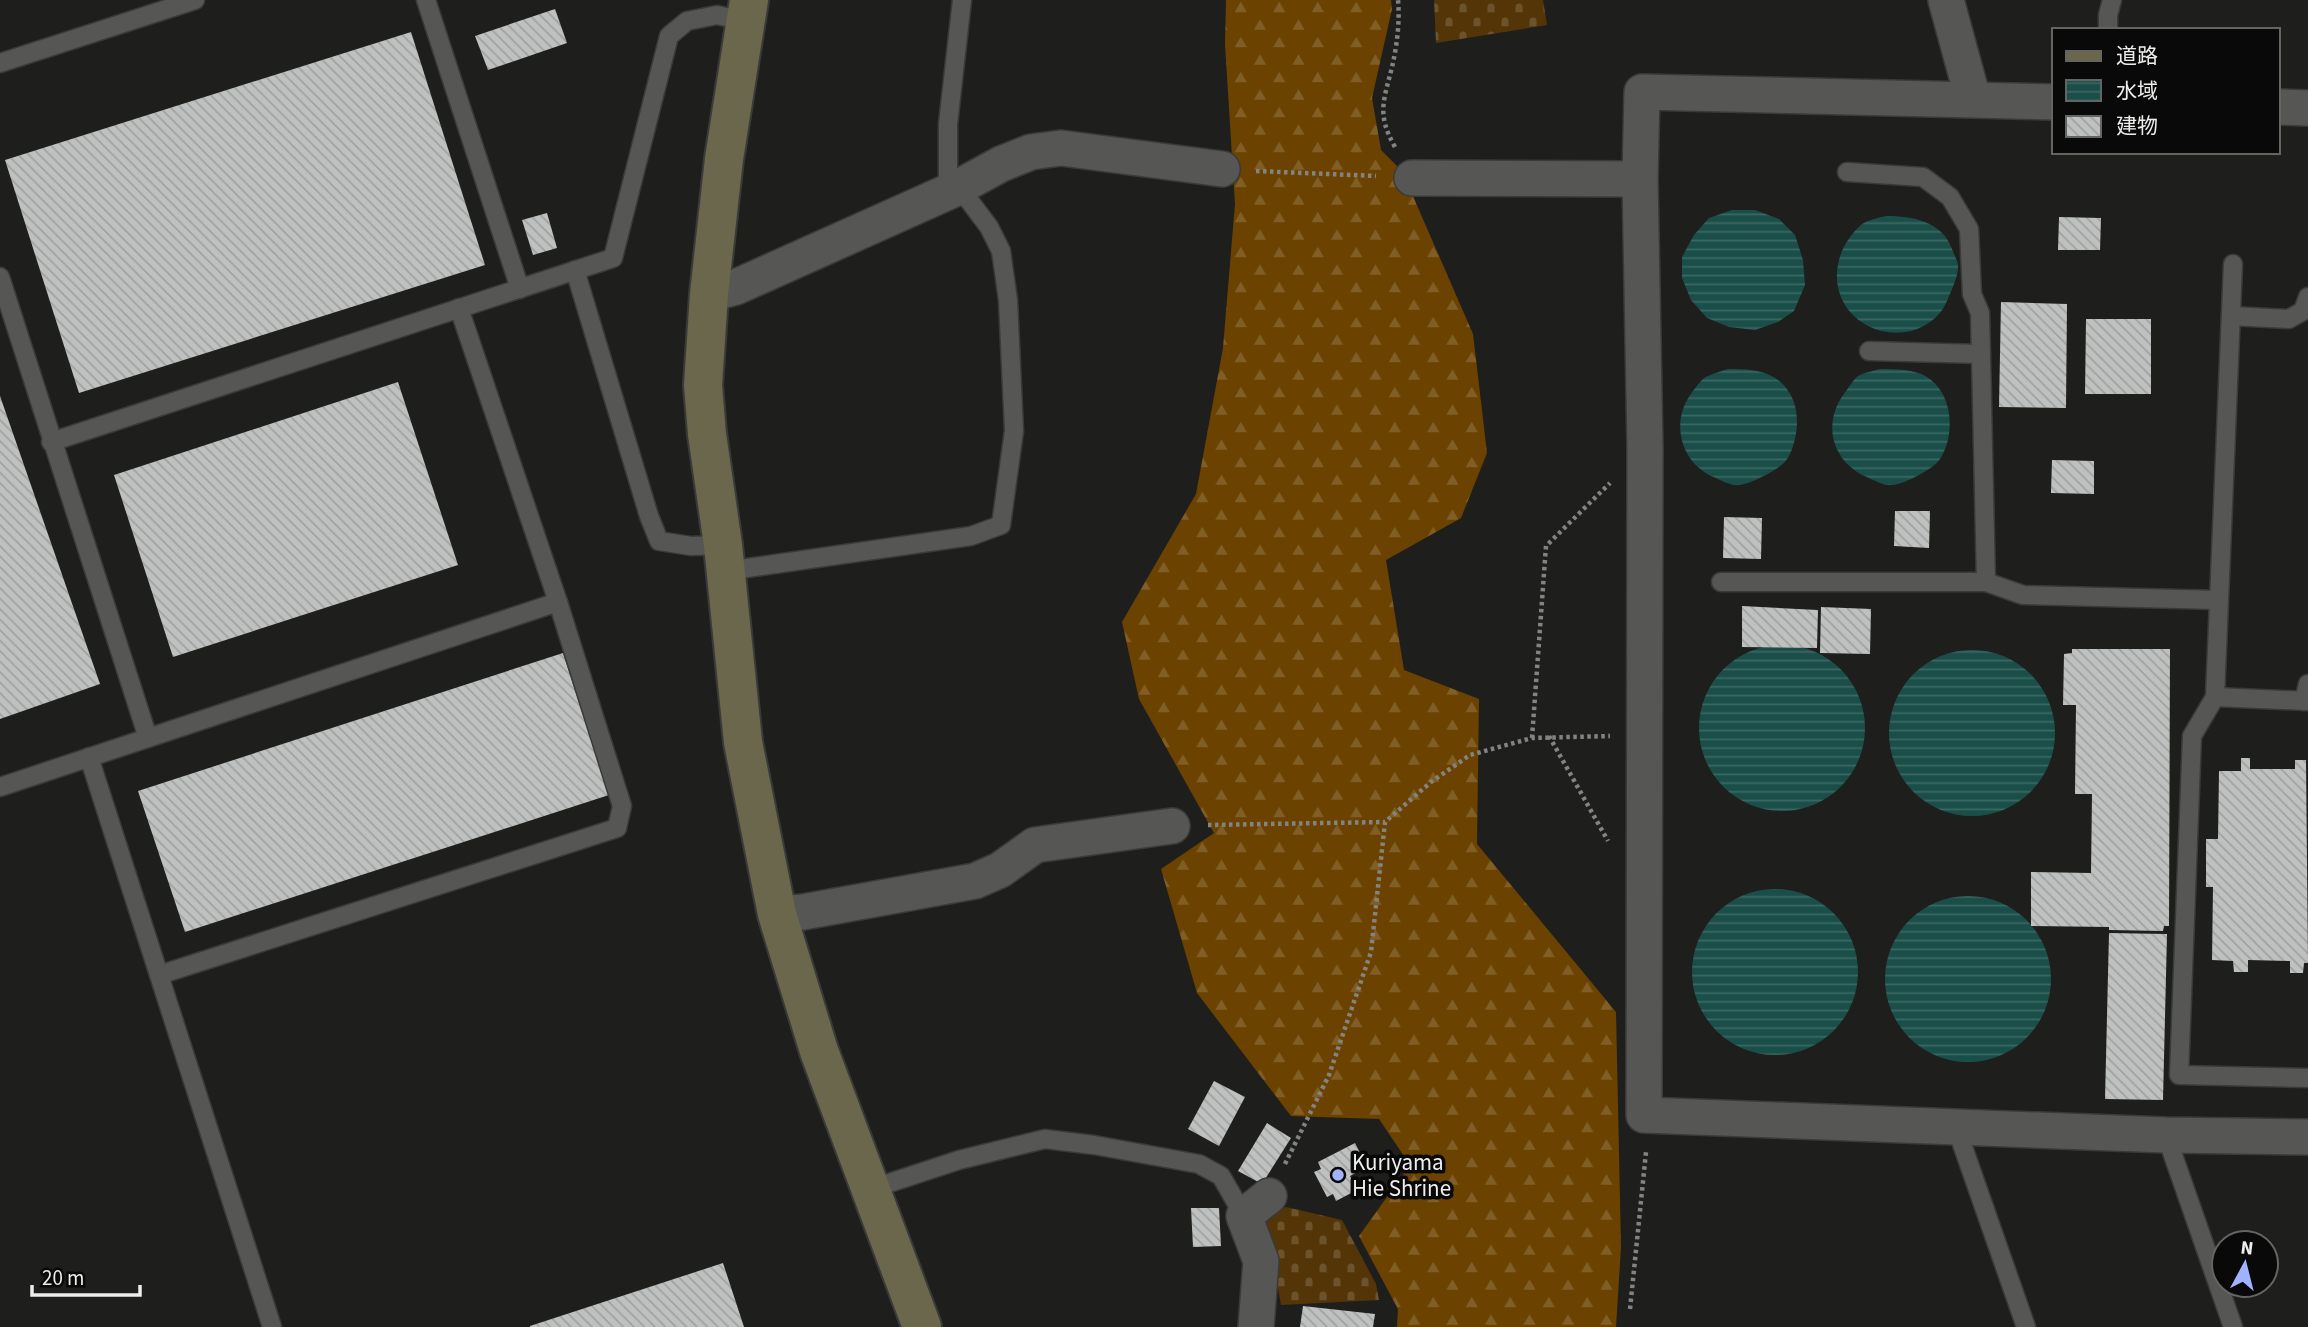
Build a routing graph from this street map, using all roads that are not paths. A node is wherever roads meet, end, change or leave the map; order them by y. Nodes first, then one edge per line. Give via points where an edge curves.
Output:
1 (195, 0) edge
2 (426, 0) edge
3 (962, 0) edge
4 (1946, 0) edge
5 (2112, 0) edge
6 (747, 10) edge
7 (2108, 28) edge
8 (0, 62) edge
9 (1973, 99) junction
10 (2052, 102) edge
11 (2280, 107) edge
12 (2308, 108) edge
13 (1223, 169) road end
14 (1847, 172) dead end
15 (1412, 178) road end
16 (1640, 179) junction
17 (959, 187) junction
18 (2233, 264) dead end
19 (575, 270) junction
20 (0, 277) edge
21 (520, 289) junction
22 (709, 294) junction
23 (2308, 297) edge
24 (459, 308) junction
25 (2231, 316) junction
26 (1869, 351) dead end
27 (1981, 354) junction
28 (51, 442) junction
29 (724, 558) junction
30 (1721, 582) dead end
31 (1986, 582) junction
32 (2218, 600) junction
33 (558, 602) junction
34 (2307, 695) edge
35 (2215, 697) junction
36 (148, 738) junction
37 (89, 757) junction
38 (0, 786) edge
39 (1172, 826) road end
40 (777, 914) junction
41 (159, 975) junction
42 (2308, 1077) edge
43 (1956, 1127) junction
44 (2166, 1135) junction
45 (2308, 1137) edge
46 (871, 1189) junction
47 (1256, 1206) joint
48 (272, 1327) edge
49 (922, 1327) edge
50 (1256, 1327) edge
51 (2026, 1327) edge
52 (2233, 1327) edge

1 - 8 lane
2 - 21 lane
3 - 17 lane via 948,124 948,181
4 - 9 street
5 - 7 lane
6 - 19 lane via 687,21 669,36 613,258
6 - 22 street
9 - 10 street
9 - 16 street via 1642,92
11 - 12 street
13 - 17 street via 1061,148 1031,152
14 - 27 lane via 1923,177 1950,197 1969,229
15 - 16 street
16 - 43 street via 1645,448 1644,1115
17 - 22 street via 736,287
17 - 29 lane via 1001,251 1008,300 1014,431 1001,525 971,536
18 - 25 lane
19 - 21 lane
19 - 29 lane via 659,541
20 - 28 lane
21 - 24 lane
22 - 29 street via 703,385
23 - 25 lane via 2303,311 2289,319
24 - 28 lane
24 - 33 lane
25 - 32 lane
26 - 27 lane
27 - 31 lane
28 - 36 lane
29 - 40 street via 743,742
30 - 31 lane
31 - 32 lane via 2023,595
32 - 35 lane
33 - 36 lane
33 - 41 lane via 622,806 617,828
34 - 35 lane
35 - 42 lane via 2192,736 2179,1075
36 - 37 lane
37 - 38 lane
37 - 41 lane
39 - 40 street via 1035,845 975,881
40 - 46 street via 819,1051
41 - 48 lane
43 - 44 street
43 - 51 lane
44 - 45 street
44 - 52 lane
46 - 47 lane via 959,1160 1045,1139 1199,1164 1221,1175
46 - 49 street
47 - 50 street via 1261,1261

